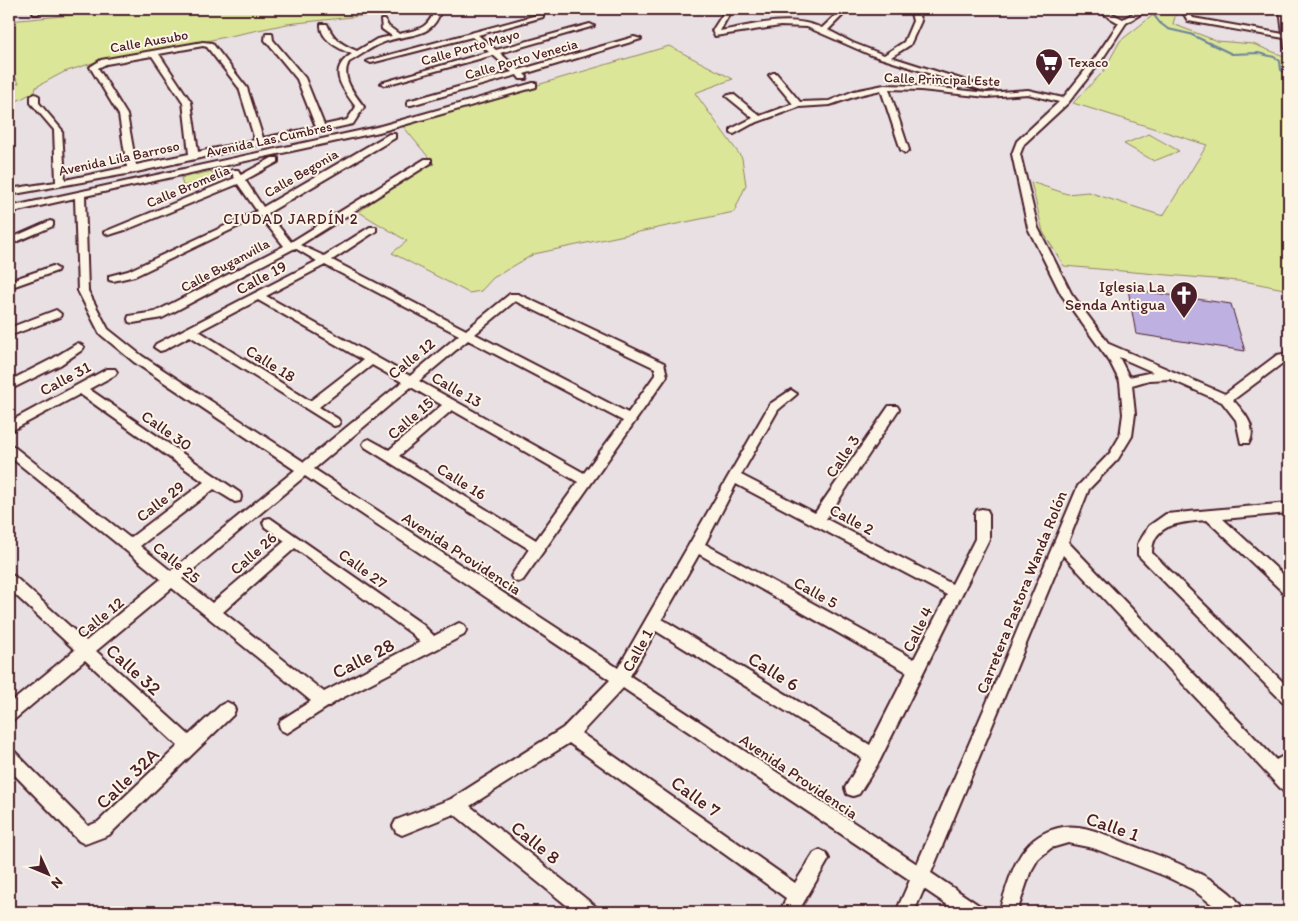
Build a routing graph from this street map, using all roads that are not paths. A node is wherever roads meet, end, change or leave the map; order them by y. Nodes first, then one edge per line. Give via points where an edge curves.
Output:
1 (438, 9) edge
2 (729, 9) edge
3 (846, 9) edge
4 (913, 9) edge
5 (1098, 9) edge
6 (1146, 9) edge
7 (1283, 9) edge
8 (1187, 14) edge
9 (541, 16) dead end
10 (383, 21) dead end
11 (1123, 22) junction
12 (324, 26) dead end
13 (590, 26) dead end
14 (824, 30) junction
15 (473, 34) junction
16 (269, 35) dead end
17 (1288, 35) edge
18 (398, 37) junction
19 (637, 39) dead end
20 (1289, 48) edge
21 (154, 53) junction
22 (495, 53) junction
23 (358, 54) junction
24 (885, 58) junction
25 (371, 61) dead end
26 (519, 73) junction
27 (773, 75) dead end
28 (385, 83) dead end
29 (884, 88) junction
30 (1005, 94) junction
31 (35, 96) dead end
32 (730, 96) dead end
33 (1065, 102) junction
34 (411, 103) dead end
35 (798, 105) junction
36 (759, 118) junction
37 (322, 129) junction
38 (734, 131) dead end
39 (392, 136) dead end
40 (260, 142) junction
41 (905, 150) dead end
42 (194, 156) junction
43 (275, 160) dead end
44 (232, 161) junction
45 (428, 161) dead end
46 (132, 170) junction
47 (239, 180) junction
48 (60, 184) junction
49 (9, 192) edge
50 (80, 195) junction
51 (9, 210) edge
52 (262, 212) junction
53 (50, 224) dead end
54 (373, 228) dead end
55 (109, 232) dead end
56 (9, 242) edge
57 (295, 247) junction
58 (324, 261) junction
59 (53, 269) dead end
60 (113, 278) dead end
61 (9, 285) edge
62 (259, 296) junction
63 (56, 314) dead end
64 (133, 319) dead end
65 (190, 331) junction
66 (9, 332) edge
67 (467, 335) junction
68 (160, 346) dead end
69 (1104, 346) junction
70 (78, 347) dead end
71 (1289, 357) edge
72 (372, 359) junction
73 (111, 372) dead end
74 (1174, 376) junction
75 (410, 381) junction
76 (9, 386) edge
77 (1127, 386) junction
78 (81, 389) junction
79 (791, 394) dead end
80 (1226, 399) junction
81 (451, 404) junction
82 (310, 407) junction
83 (893, 409) dead end
84 (630, 420) junction
85 (334, 422) dead end
86 (9, 426) edge
87 (1245, 440) dead end
88 (369, 444) dead end
89 (9, 449) edge
90 (391, 456) junction
91 (304, 470) junction
92 (733, 477) junction
93 (587, 482) junction
94 (212, 483) junction
95 (236, 497) dead end
96 (1289, 508) edge
97 (982, 514) dead end
98 (1210, 515) junction
99 (817, 521) junction
100 (270, 522) dead end
101 (294, 541) junction
102 (1060, 543) junction
103 (130, 546) junction
104 (697, 546) junction
105 (537, 547) junction
106 (518, 576) dead end
107 (9, 580) edge
108 (172, 580) junction
109 (1289, 589) edge
110 (954, 592) junction
111 (212, 612) junction
112 (654, 621) junction
113 (459, 630) dead end
114 (433, 645) junction
115 (85, 652) junction
116 (917, 669) junction
117 (620, 680) junction
118 (1289, 698) edge
119 (323, 701) junction
120 (227, 710) dead end
121 (9, 714) edge
122 (287, 724) dead end
123 (569, 734) junction
124 (189, 746) junction
125 (873, 756) junction
126 (9, 758) edge
127 (1289, 761) edge
128 (1275, 770) junction
129 (1289, 784) edge
130 (853, 788) dead end
131 (456, 805) junction
132 (402, 826) dead end
133 (820, 859) dead end
134 (921, 877) junction
135 (797, 895) junction
136 (589, 912) edge
137 (789, 912) edge
138 (905, 912) edge
139 (974, 912) edge
140 (1008, 912) edge
141 (1235, 912) edge

1 - 18 street, Avenida Lila Barroso via 431,26
2 - 14 street via 716,31 718,34 781,24 801,24
3 - 14 street
4 - 24 street via 916,21 907,43
5 - 11 street
6 - 11 street
7 - 17 street
8 - 17 street
9 - 15 street
10 - 18 street via 384,27
11 - 33 street, Carretera Pastora Wanda Rolón
12 - 23 street via 325,32 340,47
13 - 22 street, Calle Porto Mayo
14 - 24 street via 854,47
15 - 22 street
15 - 25 street
16 - 37 street via 301,78
17 - 20 street
18 - 23 street, Avenida Lila Barroso via 380,41
19 - 26 street, Calle Porto Venecia
21 - 40 street, Calle Ausubo via 209,45 243,88
21 - 42 street via 187,102
21 - 46 street, Calle Ausubo via 104,62 94,67 123,115
22 - 26 street
22 - 28 street, Calle Porto Mayo
23 - 37 street, Avenida Lila Barroso via 346,61 342,68 344,84 360,107 357,114 350,122
24 - 30 street
26 - 34 street, Calle Porto Venecia
26 - 44 street, Avenida Las Cumbres via 533,85 379,129
27 - 35 street
29 - 30 street, Calle Principal Este
29 - 35 street, Calle Principal Este via 856,93 830,103
29 - 41 street
30 - 33 street, Calle Principal Este via 1028,92
31 - 48 street via 35,103 58,130
32 - 36 street
33 - 69 street, Carretera Pastora Wanda Rolón via 1020,143 1016,154 1033,228 1066,294
35 - 36 street, Calle Principal Este
36 - 38 street, Calle Principal Este
37 - 40 street, Avenida Lila Barroso
39 - 52 street, Calle Begonia
40 - 42 street, Avenida Lila Barroso
42 - 46 street, Avenida Lila Barroso
43 - 47 street, Calle Bromelia
44 - 47 street
44 - 50 street, Avenida Las Cumbres
45 - 57 street, Calle Buganvilla
46 - 48 street, Avenida Lila Barroso
47 - 52 street
47 - 55 street, Calle Bromelia
48 - 49 street, Avenida Lila Barroso
50 - 51 street, Avenida Las Cumbres
50 - 91 street, Avenida Providencia via 83,291 104,332 138,359
52 - 57 street
52 - 60 street, Calle Begonia via 132,274
53 - 56 street
54 - 58 street, Calle 19
57 - 58 street
57 - 64 street, Calle Buganvilla via 158,316
58 - 62 street, Calle 19
58 - 67 street
59 - 61 street
62 - 65 street, Calle 19
62 - 72 street, Calle 13
63 - 66 street
65 - 68 street, Calle 19
65 - 82 street, Calle 18
67 - 75 street, Calle 12
67 - 84 street
67 - 84 street, Calle 12 via 514,296 660,366 661,376
69 - 74 street
69 - 77 street, Carretera Pastora Wanda Rolón via 1115,360
70 - 76 street
71 - 80 street via 1281,358
72 - 75 street, Calle 13
72 - 82 street
73 - 78 street, Calle 31
74 - 77 street via 1149,376
74 - 80 street
75 - 81 street, Calle 13
75 - 91 street, Calle 12
77 - 102 street, Carretera Pastora Wanda Rolón via 1129,414 1126,436 1114,456 1084,486
78 - 86 street, Calle 31
78 - 94 street, Calle 30
79 - 92 street, Calle 1 via 774,407
80 - 87 street via 1242,418
81 - 90 street, Calle 15
81 - 93 street, Calle 13
82 - 85 street, Calle 18
83 - 99 street, Calle 3
84 - 93 street, Calle 12
88 - 90 street, Calle 16
89 - 103 street, Calle 25
90 - 105 street, Calle 16
91 - 108 street, Calle 12
91 - 117 street, Avenida Providencia
92 - 99 street, Calle 2
92 - 104 street, Calle 1
93 - 105 street, Calle 12
94 - 95 street, Calle 30
94 - 103 street, Calle 29
96 - 98 street
97 - 110 street, Calle 4 via 982,539
98 - 109 street
98 - 118 street via 1171,518 1154,530 1145,544 1145,555
99 - 110 street, Calle 2
100 - 101 street, Calle 27
101 - 111 street, Calle 26
101 - 114 street, Calle 27 via 417,629
102 - 128 street
102 - 134 street, Carretera Pastora Wanda Rolón
103 - 108 street, Calle 25
104 - 112 street, Calle 1
104 - 116 street, Calle 5
105 - 106 street, Calle 12
107 - 115 street, Calle 32
108 - 111 street, Calle 25
108 - 115 street, Calle 12
110 - 116 street, Calle 4
111 - 119 street, Calle 25
112 - 117 street, Calle 1
112 - 125 street, Calle 6
113 - 114 street, Calle 28
114 - 119 street, Calle 28
115 - 121 street, Calle 12
115 - 124 street, Calle 32
116 - 125 street, Calle 4
117 - 123 street, Calle 1
117 - 134 street, Avenida Providencia
119 - 122 street, Calle 28
120 - 124 street, Calle 32A
123 - 131 street, Calle 1
123 - 135 street, Calle 7
124 - 126 street, Calle 32A via 104,829 85,835
125 - 130 street, Calle 4
127 - 128 street
128 - 129 street
131 - 132 street, Calle 1
131 - 136 street, Calle 8
133 - 135 street
134 - 138 street, Carretera Pastora Wanda Rolón
134 - 139 street, Avenida Providencia
135 - 137 street
140 - 141 street, Calle 1 via 1026,862 1036,847 1052,838 1071,834 1184,875 1208,888

